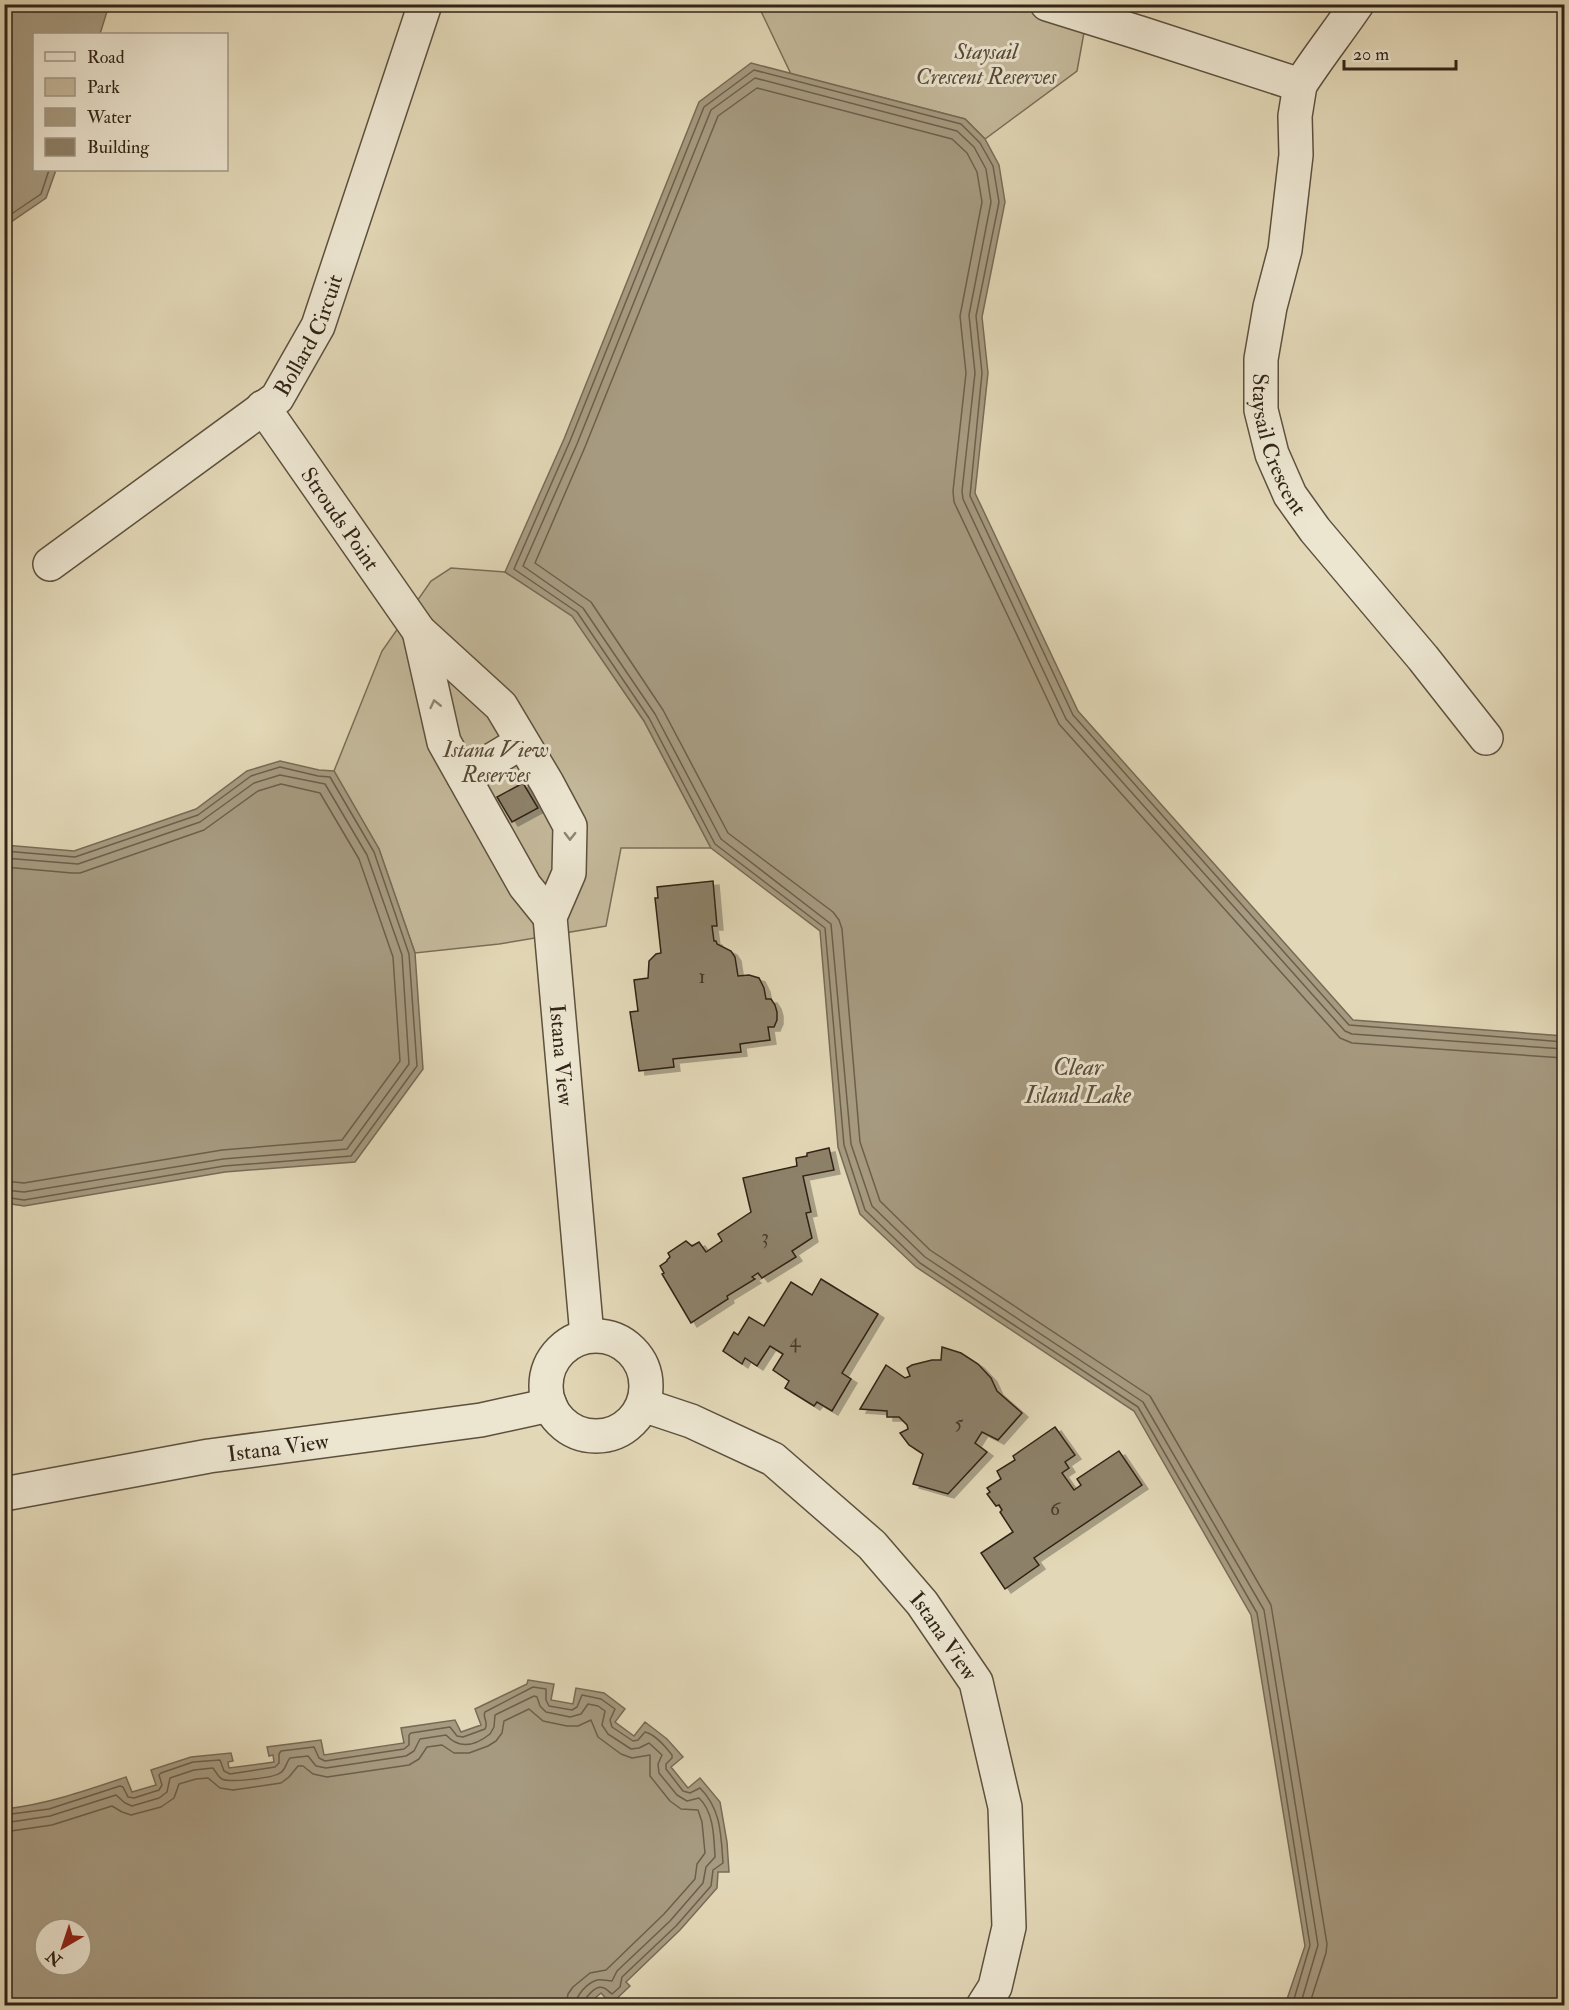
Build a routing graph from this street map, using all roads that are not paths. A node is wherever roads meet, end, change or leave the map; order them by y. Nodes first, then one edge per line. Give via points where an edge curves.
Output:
1 (425, 4) edge
2 (1047, 4) edge
3 (1357, 4) edge
4 (1300, 85) junction
5 (263, 407) junction
6 (50, 564) dead end
7 (419, 631) junction
8 (1486, 738) dead end
9 (522, 742) junction
10 (464, 777) junction
11 (547, 783) joint
12 (550, 917) junction
13 (587, 1336) junction
14 (550, 1405) junction
15 (643, 1405) junction
16 (4, 1494) edge
17 (983, 2006) edge

1 - 5 street, Bollard Circuit via 318,326 277,398
2 - 4 street
3 - 4 street, Staysail Crescent
4 - 8 street, Staysail Crescent via 1284,250 1261,359 1262,410 1272,454 1290,495 1314,530
5 - 6 street, Bollard Circuit
5 - 7 street, Strouds Point
7 - 9 street, Strouds Point via 501,706
10 -> 7 street, Strouds Point via 444,742
9 - 10 street
9 - 11 street, Strouds Point
10 - 12 street, Strouds Point via 525,886
11 -> 12 street, Istana View via 570,826 569,873
12 - 13 street, Istana View
13 - 14 street via 570,1342 551,1361 546,1378
13 - 15 street via 620,1341 634,1352 644,1368 647,1386
14 - 15 street via 568,1428 594,1437 620,1431 634,1420
14 - 16 street, Istana View via 481,1420 209,1456
15 - 17 street, Istana View via 691,1420 772,1459 872,1545 922,1604 976,1682 1005,1807 1009,1927 995,1987

